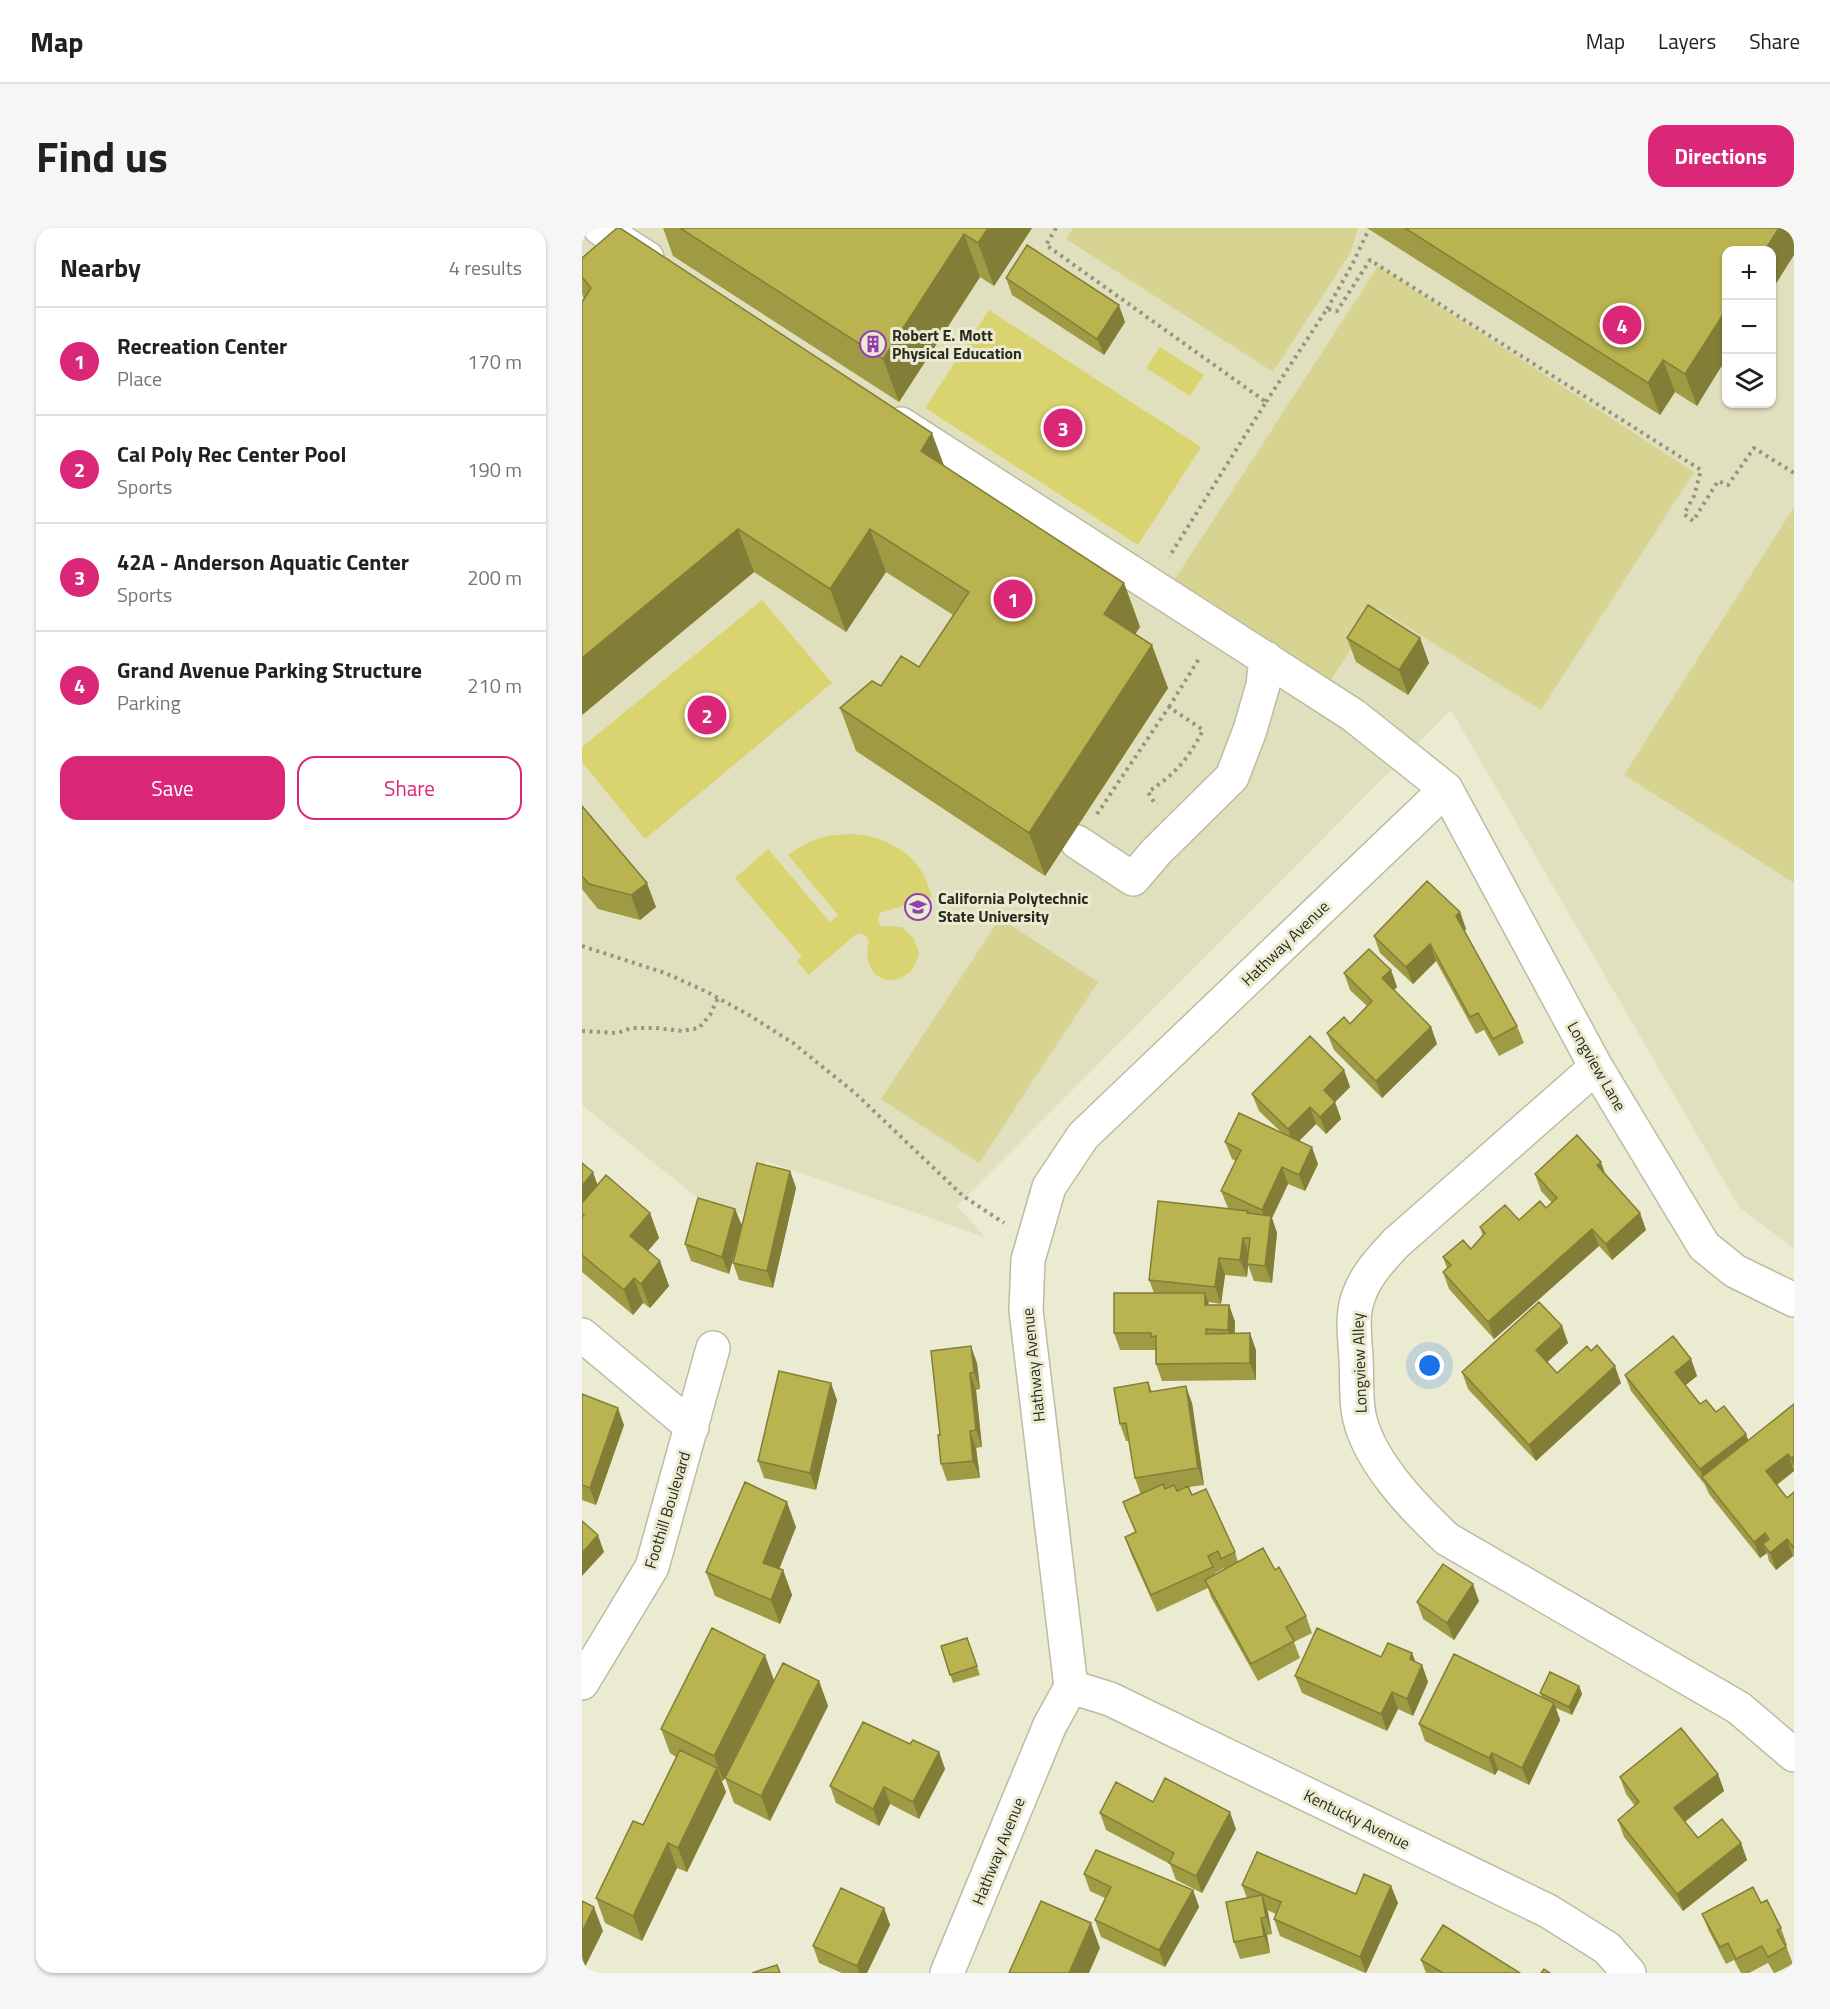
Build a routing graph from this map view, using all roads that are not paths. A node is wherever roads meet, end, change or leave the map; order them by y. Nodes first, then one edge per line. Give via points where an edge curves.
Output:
1 (600, 228) edge
2 (675, 276) edge
3 (872, 405) edge
4 (1266, 658) junction
5 (1446, 789) junction
6 (1077, 842) road end
7 (1596, 1067) junction
8 (1794, 1300) edge
9 (582, 1335) edge
10 (713, 1348) dead end
11 (692, 1427) junction
12 (582, 1683) edge
13 (1071, 1687) junction
14 (1794, 1755) edge
15 (947, 1973) edge
16 (1629, 1973) edge

1 - 2 street
3 - 4 street
4 - 5 street via 1353,715
4 - 6 street via 1263,685 1232,777 1133,879
5 - 7 street, Longview Lane
5 - 13 street, Hathway Avenue via 1083,1136 1049,1187 1028,1260 1026,1310
7 - 8 street, Longview Lane via 1704,1246 1735,1271
7 - 14 street, Longview Alley via 1396,1243 1375,1266 1358,1295 1354,1320 1358,1410 1382,1466 1424,1518 1447,1539 1738,1708
9 - 11 street
10 - 11 street, Foothill Boulevard
11 - 12 street, Foothill Boulevard via 652,1567
13 - 15 street, Hathway Avenue via 1050,1725
13 - 16 street, Kentucky Avenue via 1110,1699 1548,1911 1607,1948

